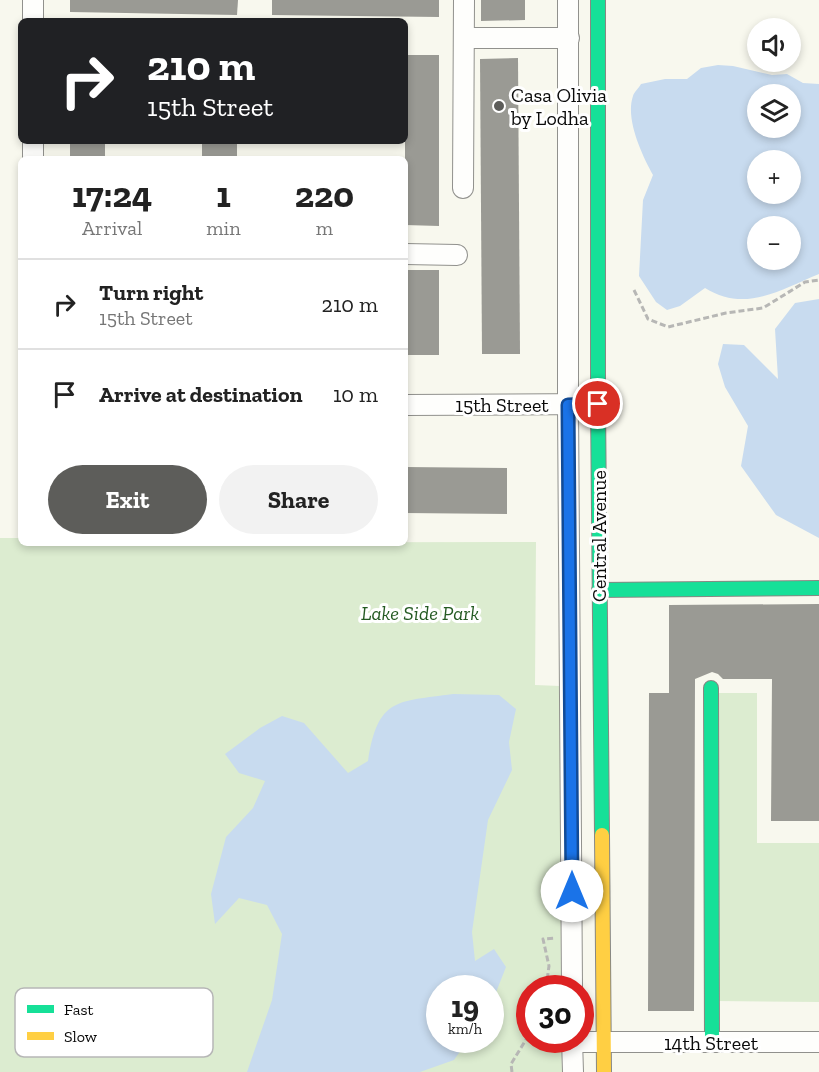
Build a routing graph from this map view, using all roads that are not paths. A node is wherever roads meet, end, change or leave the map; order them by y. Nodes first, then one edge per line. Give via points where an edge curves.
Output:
1 (33, 0) edge
2 (464, 0) edge
3 (568, 0) edge
4 (598, 0) edge
5 (33, 18) edge
6 (464, 38) junction
7 (569, 38) junction
8 (463, 188) dead end
9 (408, 255) edge
10 (456, 255) dead end
11 (598, 404) junction
12 (408, 405) edge
13 (568, 405) junction
14 (819, 588) edge
15 (599, 590) junction
16 (711, 688) dead end
17 (572, 975) edge
18 (594, 1042) edge
19 (603, 1042) junction
20 (819, 1042) edge
21 (712, 1044) junction
22 (572, 1053) edge
23 (573, 1072) edge
24 (604, 1072) edge

1 - 5 street
2 - 6 street
3 - 7 street, Central Avenue
4 - 11 street, Central Avenue
6 - 7 street
6 - 8 street
7 - 13 street, Central Avenue
9 - 10 street
11 - 13 street, 15th Street
11 - 15 street, Central Avenue
12 - 13 street, 15th Street
13 - 17 street, Central Avenue
14 - 15 street
15 - 19 street, Central Avenue
16 - 21 street
18 - 19 street, 14th Street
19 - 21 street, 14th Street
19 - 24 street, Central Avenue
20 - 21 street, 14th Street
22 - 23 street

